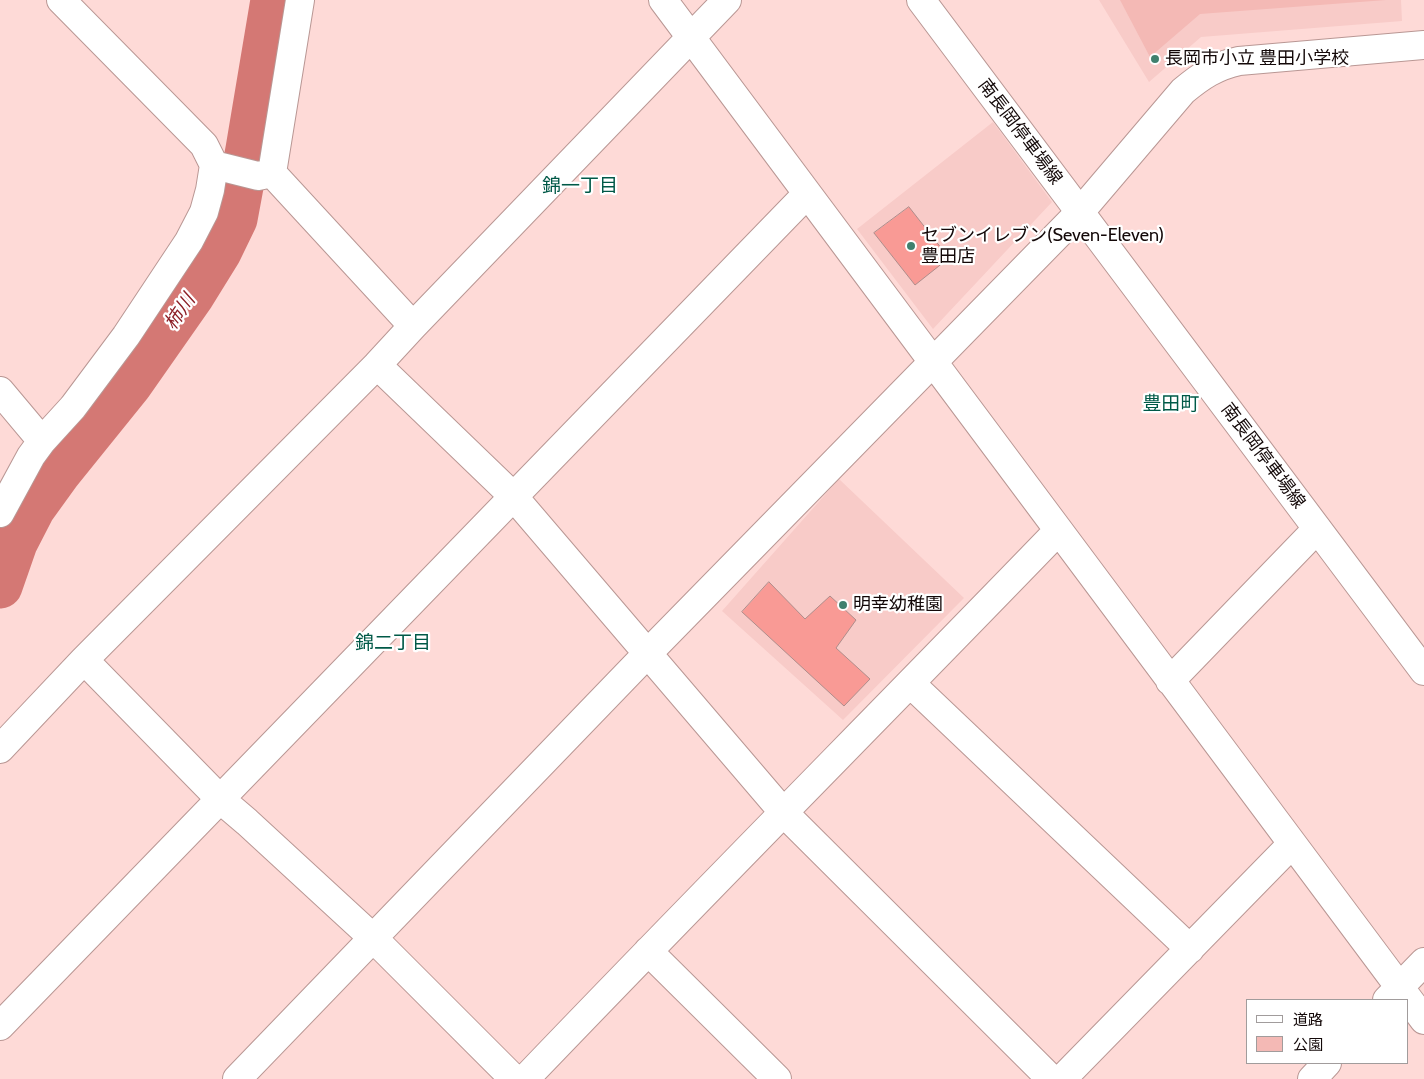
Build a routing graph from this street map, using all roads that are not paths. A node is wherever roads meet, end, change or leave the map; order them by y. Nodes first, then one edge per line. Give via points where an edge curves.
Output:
1 (61, 0) edge
2 (300, 0) edge
3 (663, 0) edge
4 (727, 0) edge
5 (921, 0) edge
6 (691, 38) junction
7 (1424, 45) edge
8 (219, 167) junction
9 (265, 175) junction
10 (807, 194) junction
11 (1080, 212) junction
12 (413, 326) junction
13 (934, 362) junction
14 (377, 365) junction
15 (0, 391) edge
16 (42, 442) junction
17 (513, 496) junction
18 (0, 513) edge
19 (1317, 529) junction
20 (1058, 531) junction
21 (647, 654) junction
22 (84, 660) junction
23 (1424, 671) edge
24 (1170, 681) junction
25 (911, 684) junction
26 (0, 749) edge
27 (220, 799) junction
28 (784, 813) junction
29 (1292, 844) junction
30 (373, 938) junction
31 (1190, 949) junction
32 (648, 951) junction
33 (1424, 962) edge
34 (1393, 994) edge
35 (1409, 1007) edge
36 (5, 1010) edge
37 (1424, 1020) edge
38 (1326, 1064) edge
39 (237, 1079) edge
40 (514, 1079) edge
41 (525, 1079) edge
42 (777, 1079) edge
43 (1051, 1079) edge
44 (1062, 1079) edge
45 (1312, 1079) edge

1 - 8 street via 204,145
2 - 9 street
3 - 6 street
4 - 6 street
5 - 11 street, 南長岡停車場線
6 - 10 street
6 - 12 street
7 - 11 street via 1239,61 1202,75 1183,90
8 - 9 street
8 - 16 street via 204,212 188,241 126,336 73,407
9 - 12 street
10 - 13 street
10 - 17 street
11 - 13 street
11 - 19 street, 南長岡停車場線
12 - 14 street
13 - 20 street
13 - 21 street
14 - 17 street
14 - 22 street
15 - 16 street
16 - 18 street
17 - 21 street
17 - 27 street
19 - 23 street, 南長岡停車場線
19 - 24 street
20 - 24 street
20 - 25 street
21 - 28 street
21 - 30 street
22 - 26 street
22 - 27 street
24 - 29 street
25 - 28 street
25 - 31 street
27 - 30 street
27 - 36 street
28 - 32 street
28 - 43 street
29 - 31 street
29 - 34 street
30 - 39 street
30 - 40 street
31 - 44 street
32 - 41 street
32 - 42 street
33 - 34 street
35 - 37 street
38 - 45 street

